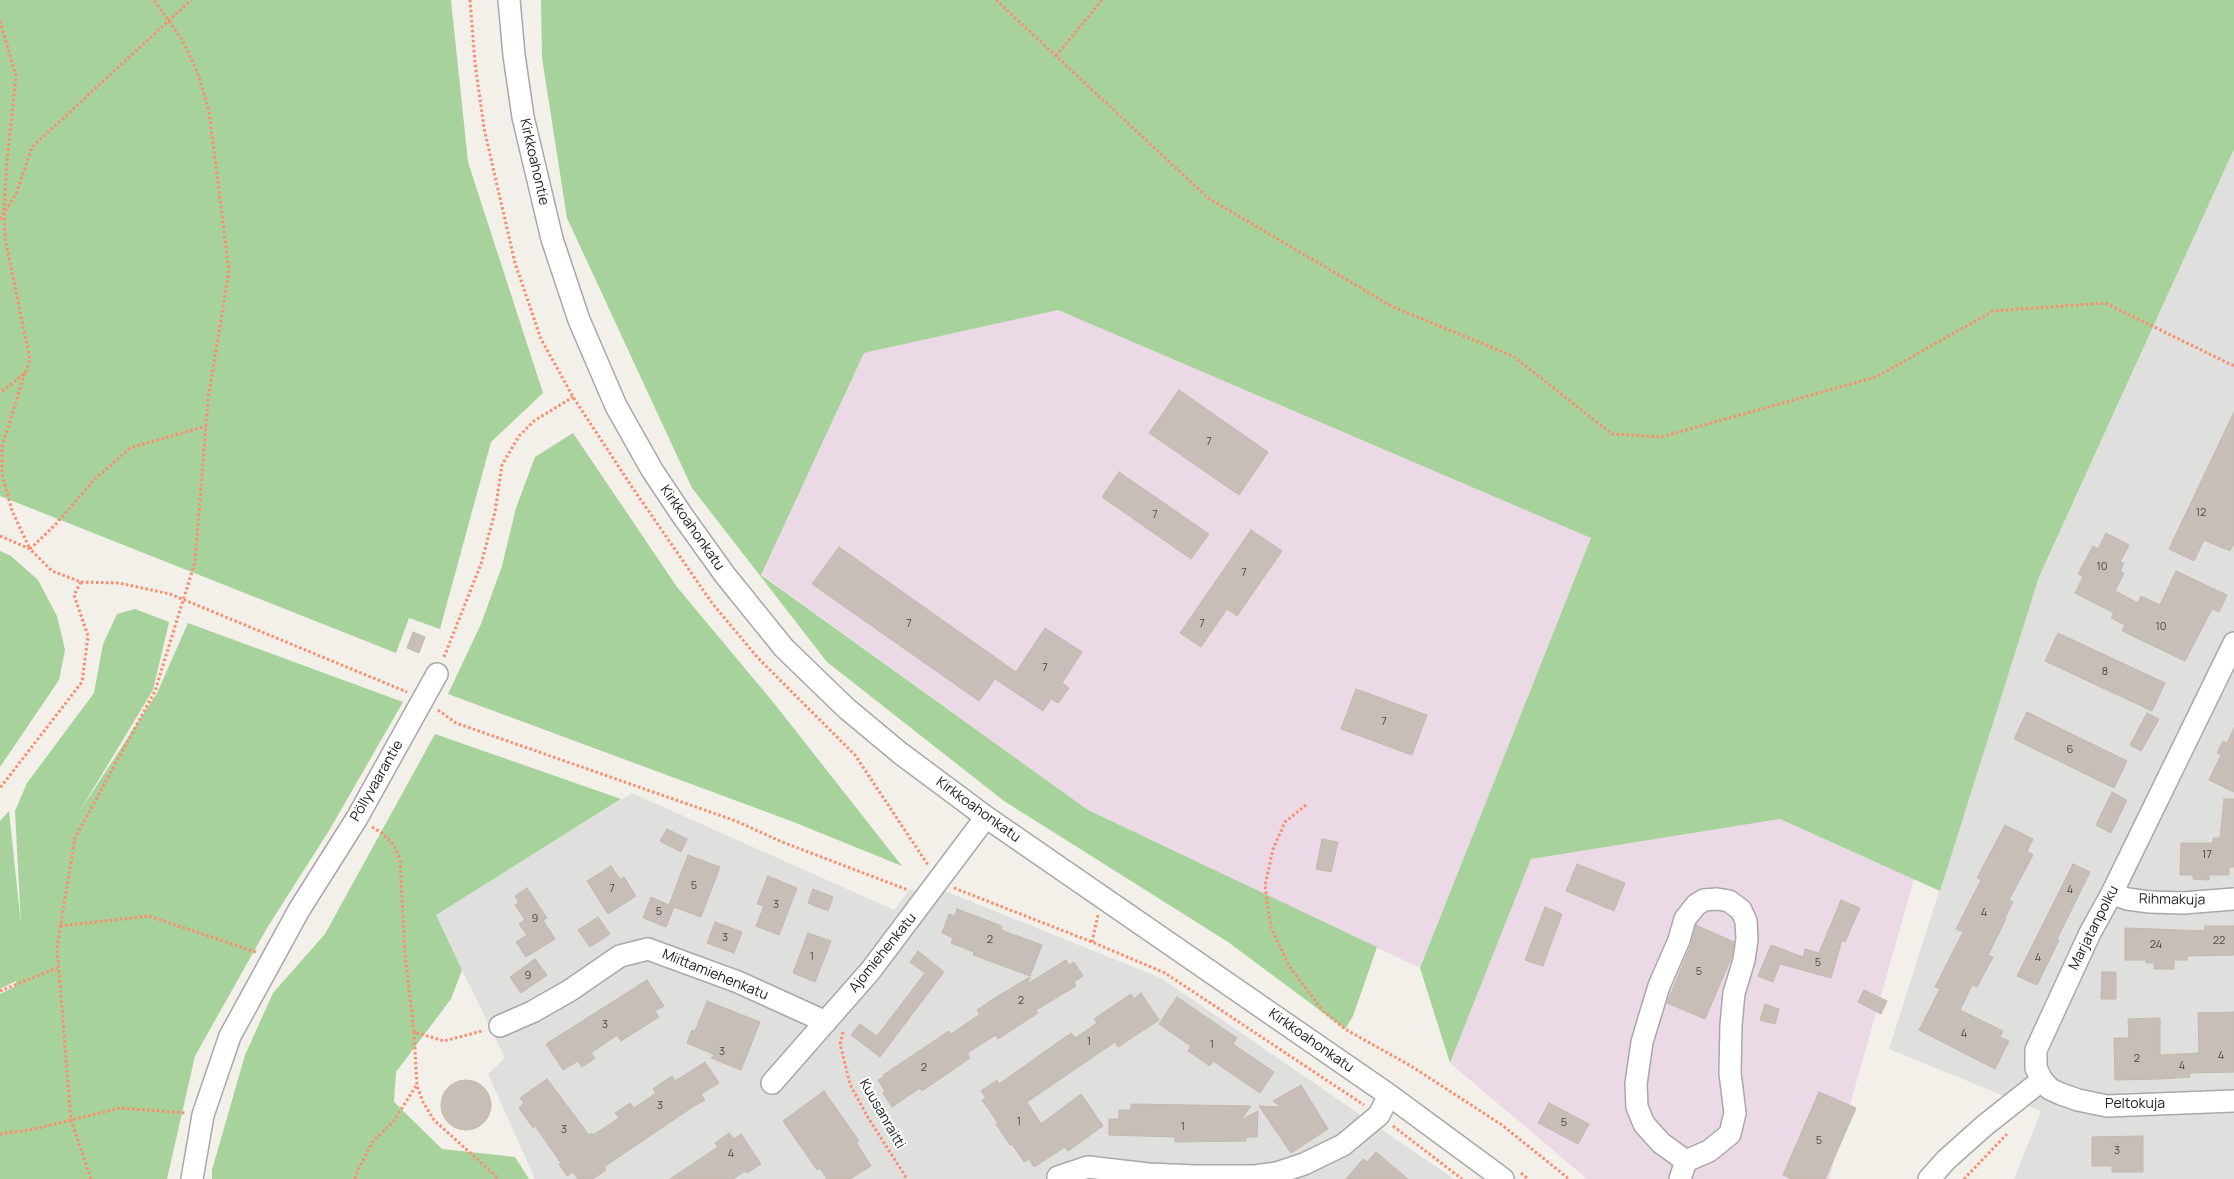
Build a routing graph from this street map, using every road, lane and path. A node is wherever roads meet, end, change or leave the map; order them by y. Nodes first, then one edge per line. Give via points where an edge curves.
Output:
1 (154, 0) edge
2 (191, 0) edge
3 (470, 0) edge
4 (509, 0) edge
5 (996, 0) edge
6 (1102, 0) edge
7 (170, 20) junction
8 (0, 21) edge
9 (1056, 56) junction
10 (4, 212) junction
11 (0, 219) edge
12 (579, 320) joint
13 (2234, 366) edge
14 (25, 373) junction
15 (0, 393) edge
16 (573, 397) junction
17 (206, 426) junction
18 (0, 536) edge
19 (30, 549) junction
20 (82, 582) junction
21 (184, 600) junction
22 (2234, 642) edge
23 (437, 674) joint
24 (423, 700) junction
25 (0, 788) edge
26 (1306, 805) dead end
27 (986, 817) junction
28 (357, 818) junction
29 (947, 888) junction
30 (2112, 893) junction
31 (2234, 899) edge
32 (924, 902) junction
33 (60, 926) junction
34 (274, 958) junction
35 (57, 968) junction
36 (0, 991) edge
37 (500, 1026) joint
38 (835, 1026) junction
39 (414, 1032) junction
40 (2042, 1080) junction
41 (772, 1082) dead end
42 (417, 1086) junction
43 (1389, 1095) junction
44 (2234, 1102) edge
45 (203, 1115) junction
46 (1379, 1115) junction
47 (71, 1120) junction
48 (0, 1134) edge
49 (1683, 1170) edge
50 (1512, 1176) edge
51 (1058, 1177) dead end
52 (91, 1179) edge
53 (192, 1179) edge
54 (355, 1179) edge
55 (499, 1179) edge
56 (907, 1179) edge
57 (1462, 1179) edge
58 (1528, 1179) edge
59 (1569, 1179) edge
60 (1929, 1179) edge

1 - 7 path
2 - 7 path
3 - 16 path via 474,63 484,128 515,263 541,339
4 - 12 street, Kirkkoahontie via 523,117 552,239
5 - 9 path
6 - 9 path
7 - 10 path via 32,147 16,194
7 - 17 path via 198,74 209,111 229,271
8 - 10 path via 16,76
9 - 13 path via 1208,198 1393,307 1512,356 1612,434 1661,437 1876,377 1993,311 2105,303
10 - 11 path
10 - 14 path via 5,238 30,360
12 - 27 street, Kirkkoahonkatu via 616,406 652,470 725,575 784,648 846,708
14 - 15 path
14 - 19 path via 2,446 2,474 12,511
16 - 23 path via 534,421 519,436 502,465 495,512 481,564
16 - 29 path via 712,604 758,658 855,755
17 - 19 path via 130,448 93,480
17 - 21 path via 195,562
18 - 19 path
19 - 20 path via 52,571
20 - 21 path via 119,583
20 - 25 path via 74,595 88,636 82,682
21 - 24 path
21 - 33 path via 155,691 75,838
22 - 30 street, Marjatanpolku
23 - 24 street, Pöllyvaarantie
24 - 28 street, Pöllyvaarantie
24 - 32 path via 456,723 736,821 909,890
26 - 59 path via 1285,822 1273,849 1265,886 1271,927 1289,966 1323,1011 1345,1029 1411,1066 1502,1125
27 - 29 street, Ajomiehenkatu
27 - 43 street, Kirkkoahonkatu
28 - 34 street, Pöllyvaarantie via 299,910
28 - 39 path via 382,832 394,845 400,860 404,955
29 - 32 street, Ajomiehenkatu
29 - 46 path via 1165,973
30 - 31 street, Rihmakuja via 2150,902
30 - 40 street, Marjatanpolku via 2090,932 2036,1050 2036,1068
32 - 38 street, Ajomiehenkatu via 871,970
33 - 34 path via 150,916
33 - 35 path
34 - 45 street, Pöllyvaarantie via 230,1036
35 - 36 path
35 - 47 path
37 - 38 street, Miittamiehenkatu via 532,1012 620,956 648,949 738,982
37 - 39 path via 444,1041
38 - 41 street, Ajomiehenkatu
38 - 56 path, Kuusanraitti via 850,1084
39 - 42 path
40 - 44 street, Peltokuja via 2061,1094 2106,1106
40 - 60 street via 1984,1126
42 - 54 path via 393,1122 373,1141
42 - 55 path via 434,1120
43 - 46 street
43 - 50 street, Kirkkoahonkatu
45 - 47 path via 120,1108
45 - 53 street, Pöllyvaarantie
46 - 51 street via 1343,1145 1277,1173 1204,1176 1088,1167
46 - 57 path
47 - 48 path
47 - 52 path
49 - 49 street via 1644,1124 1637,1107 1636,1084 1647,1024 1685,919 1696,905 1704,900 1717,899 1729,901 1741,910 1746,921 1744,960 1734,993 1731,1025 1730,1073 1735,1113 1730,1134
50 - 58 path

